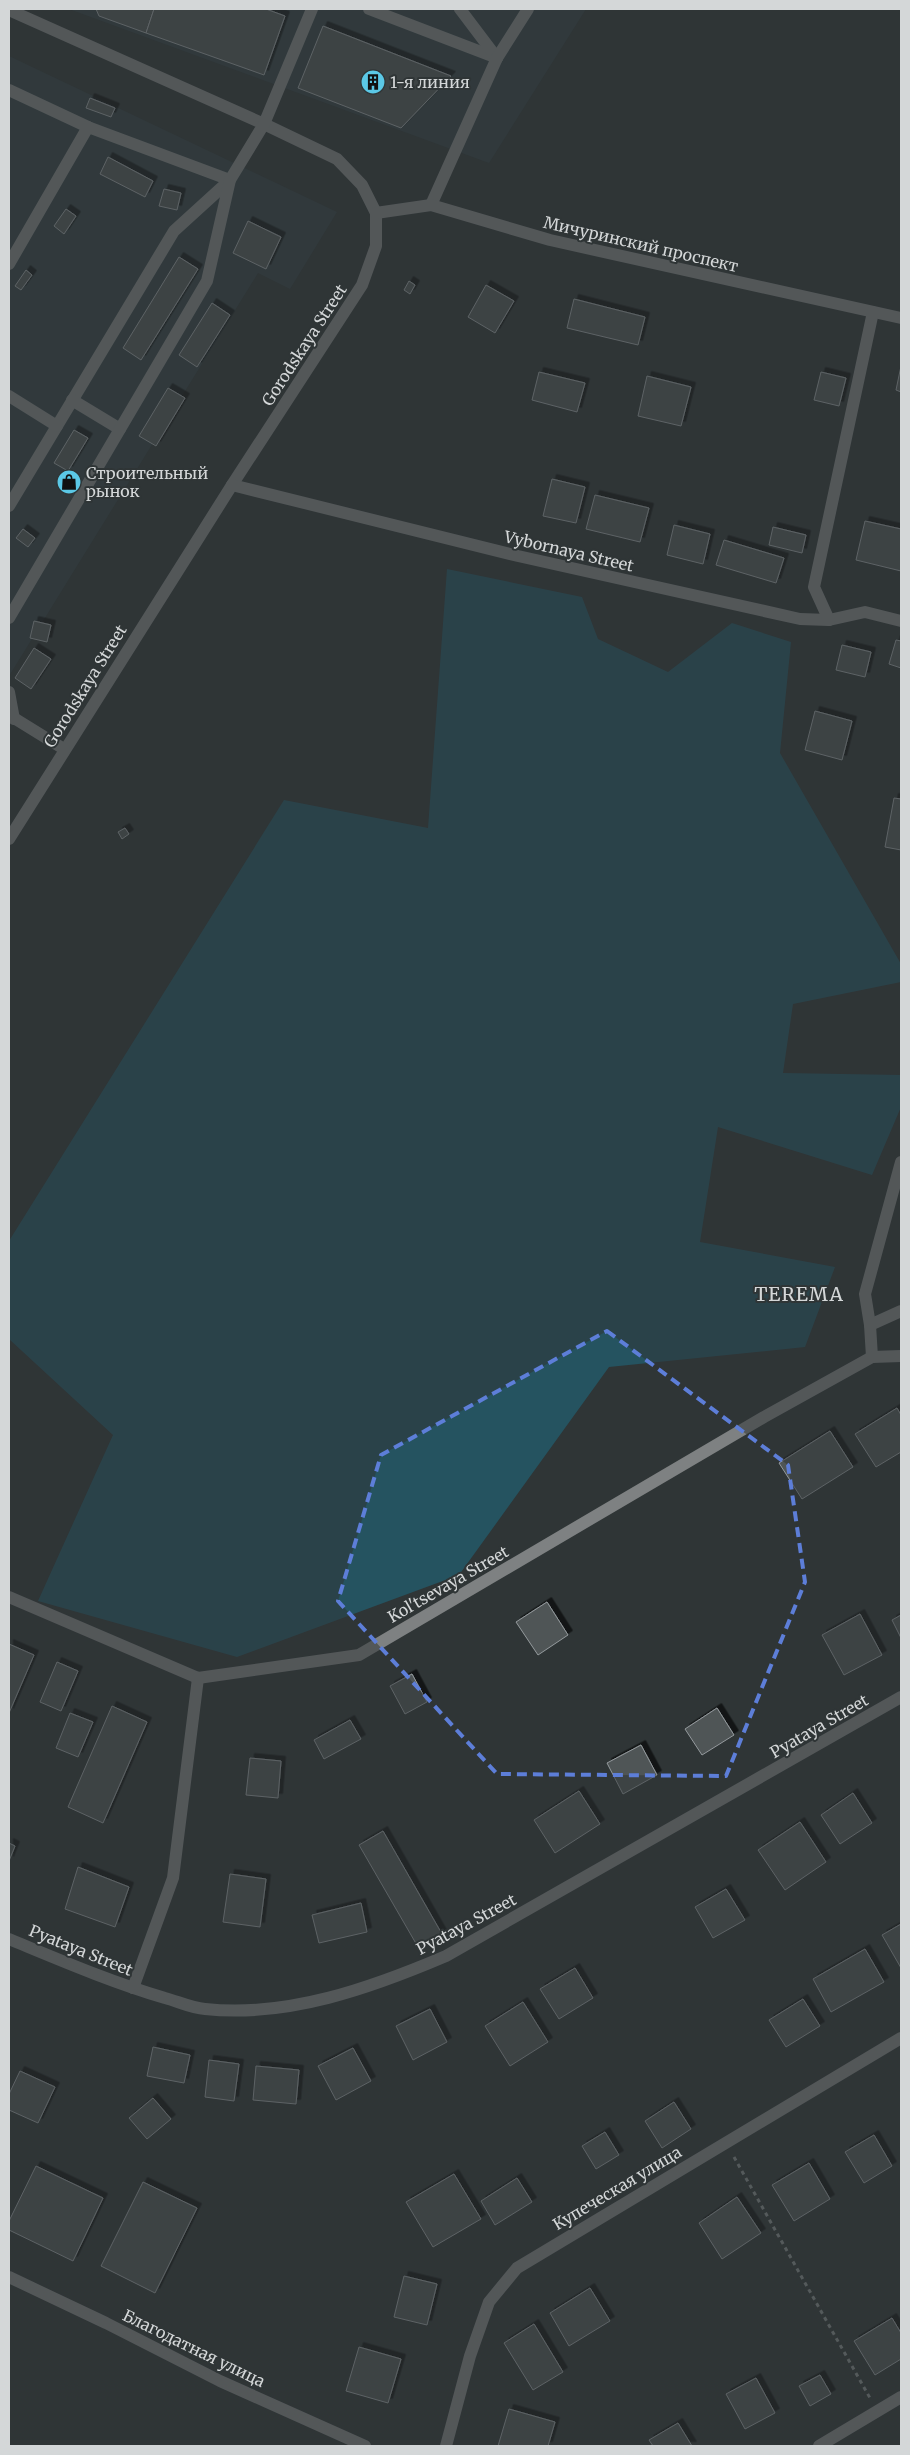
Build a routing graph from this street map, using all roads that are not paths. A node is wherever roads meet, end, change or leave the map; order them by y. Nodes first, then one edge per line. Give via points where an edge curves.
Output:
1 (312, 9) edge
2 (369, 9) edge
3 (460, 9) edge
4 (528, 9) edge
5 (13, 11) edge
6 (497, 58) junction
7 (9, 90) edge
8 (264, 124) junction
9 (88, 127) junction
10 (230, 180) junction
11 (431, 205) junction
12 (376, 214) junction
13 (9, 264) edge
14 (873, 312) junction
15 (901, 318) edge
16 (9, 396) edge
17 (72, 400) junction
18 (57, 426) junction
19 (120, 429) junction
20 (232, 485) junction
21 (9, 506) edge
22 (9, 618) edge
23 (828, 620) junction
24 (901, 621) edge
25 (9, 692) edge
26 (11, 717) edge
27 (64, 749) junction
28 (9, 839) edge
29 (901, 1162) edge
30 (901, 1311) edge
31 (870, 1325) junction
32 (901, 1356) edge
33 (872, 1357) junction
34 (9, 1597) edge
35 (198, 1678) junction
36 (901, 1697) edge
37 (9, 1939) edge
38 (133, 1988) junction
39 (901, 2038) edge
40 (9, 2277) edge
41 (901, 2398) edge
42 (365, 2446) edge
43 (446, 2446) edge
44 (819, 2446) edge

1 - 8 street
2 - 6 street
3 - 6 street
4 - 6 street
5 - 8 street, Gorodskaya Street
6 - 11 street
7 - 9 street
8 - 10 street
8 - 12 street, Gorodskaya Street via 337,159 362,185
9 - 10 street
9 - 13 street
10 - 17 street via 174,231
10 - 19 street via 208,281
11 - 12 street, Мичуринский проспект
11 - 14 street, Мичуринский проспект via 550,240
12 - 20 street, Gorodskaya Street via 376,246 362,286
14 - 15 street, Мичуринский проспект
14 - 23 street via 814,587
16 - 18 street
17 - 18 street
17 - 19 street
18 - 21 street
19 - 22 street
20 - 23 street, Vybornaya Street via 528,558 800,619
20 - 27 street, Gorodskaya Street
23 - 24 street, Vybornaya Street via 865,612
25 - 26 street
26 - 27 street
27 - 28 street, Gorodskaya Street
29 - 31 street via 865,1294
30 - 31 street
31 - 33 street
32 - 33 street
33 - 35 street, Kol'tsevaya Street via 359,1655
34 - 35 street
35 - 38 street via 173,1878
36 - 38 street, Pyataya Street via 446,1956 393,1979 331,1997 264,2010 203,2009
37 - 38 street, Pyataya Street
39 - 43 street, Купеческая улица via 517,2268 489,2302 470,2356
40 - 42 street, Благодатная улица via 220,2380
41 - 44 street

